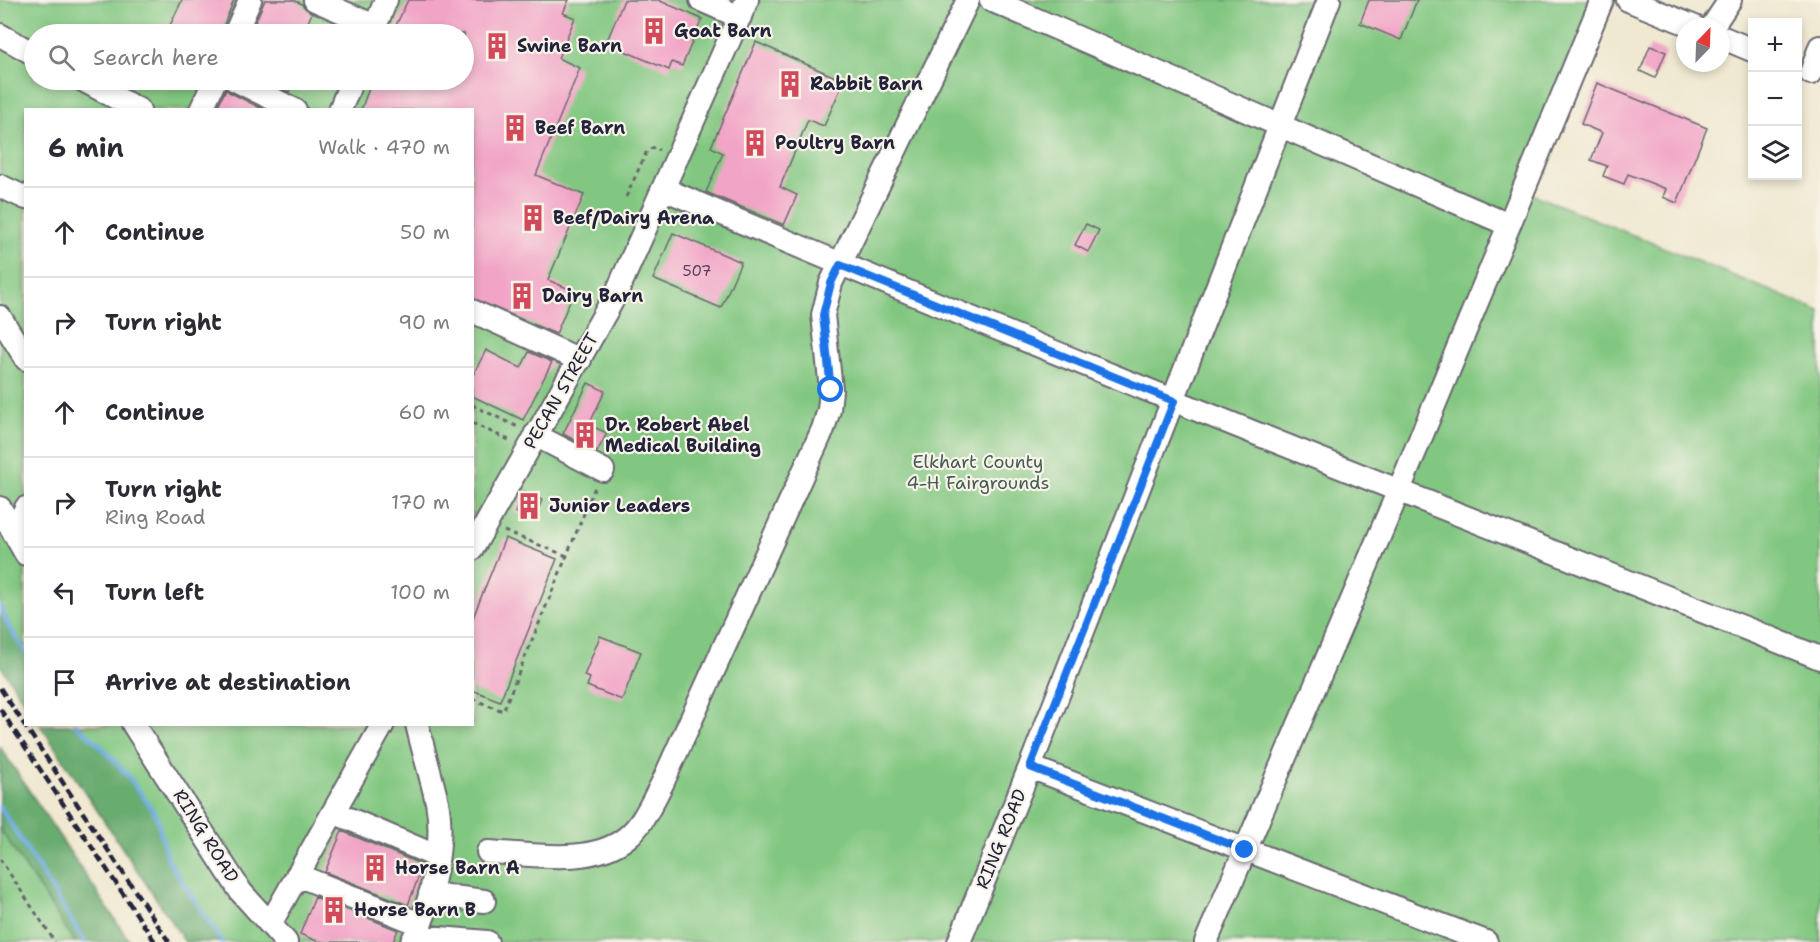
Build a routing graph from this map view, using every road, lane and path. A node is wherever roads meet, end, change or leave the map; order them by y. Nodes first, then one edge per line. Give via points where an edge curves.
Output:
1 (250, 0) edge
2 (315, 0) edge
3 (386, 0) edge
4 (700, 0) edge
5 (968, 0) edge
6 (991, 0) edge
7 (1329, 0) edge
8 (1602, 0) edge
9 (1628, 0) edge
10 (1730, 0) edge
11 (743, 8) edge
12 (1718, 18) edge
13 (1676, 19) edge
14 (239, 24) edge
15 (361, 24) edge
16 (376, 24) edge
17 (0, 35) edge
18 (1730, 41) edge
19 (1820, 47) edge
20 (24, 48) edge
21 (1748, 48) edge
22 (1809, 73) edge
23 (102, 90) edge
24 (210, 90) edge
25 (255, 90) edge
26 (348, 90) edge
27 (135, 108) edge
28 (202, 108) edge
29 (291, 108) edge
30 (341, 108) edge
31 (1280, 127) junction
32 (677, 158) junction
33 (0, 186) edge
34 (663, 189) junction
35 (24, 197) edge
36 (626, 197) dead end
37 (1509, 225) junction
38 (840, 265) junction
39 (474, 312) edge
40 (0, 317) edge
41 (24, 356) edge
42 (580, 360) junction
43 (1174, 401) junction
44 (474, 406) edge
45 (536, 435) junction
46 (600, 475) joint
47 (1399, 490) junction
48 (0, 508) edge
49 (24, 512) edge
50 (487, 523) junction
51 (14, 533) junction
52 (474, 546) edge
53 (24, 550) edge
54 (567, 556) junction
55 (1820, 658) edge
56 (474, 700) edge
57 (134, 726) edge
58 (382, 726) edge
59 (417, 726) edge
60 (1030, 767) junction
61 (333, 812) junction
62 (1245, 850) junction
63 (488, 852) dead end
64 (436, 856) junction
65 (0, 859) edge
66 (297, 875) junction
67 (430, 894) junction
68 (484, 901) dead end
69 (270, 924) junction
70 (416, 934) edge
71 (55, 942) edge
72 (286, 942) edge
73 (487, 942) edge
74 (958, 942) edge
75 (1206, 942) edge
76 (1486, 942) edge

1 - 14 street
2 - 15 street
3 - 16 street
4 - 11 street
5 - 38 street
6 - 31 street
7 - 31 street, RING ROAD
8 - 37 street
9 - 13 street
10 - 12 street
11 - 32 street, PECAN STREET
17 - 20 street
18 - 21 street
19 - 22 street
23 - 27 street
24 - 28 street
25 - 29 street
26 - 30 street
31 - 37 street
31 - 43 street, RING ROAD
32 - 34 street, PECAN STREET
32 - 36 path via 650,148
33 - 35 street
34 - 38 street
34 - 42 street, PECAN STREET via 617,292
37 - 47 street
38 - 43 street
38 - 63 street via 823,315 831,390 823,429 649,809 628,837 608,850 585,855
39 - 42 street
40 - 41 street
42 - 45 street, PECAN STREET
43 - 47 street
43 - 60 street, RING ROAD
44 - 45 path
45 - 46 street
45 - 50 street, PECAN STREET
46 - 54 path
47 - 55 street
47 - 62 street
48 - 51 street
49 - 51 street
50 - 52 street, PECAN STREET
50 - 54 path
51 - 53 street
54 - 56 path via 503,711
57 - 69 street, RING ROAD via 241,892
58 - 61 street
59 - 64 street via 436,801
60 - 62 street
60 - 74 street, RING ROAD
61 - 64 street
61 - 66 street
62 - 75 street
62 - 76 street
64 - 67 street
65 - 71 path
66 - 69 street
66 - 70 street
67 - 68 street
67 - 70 street
69 - 72 street, RING ROAD
70 - 73 street

